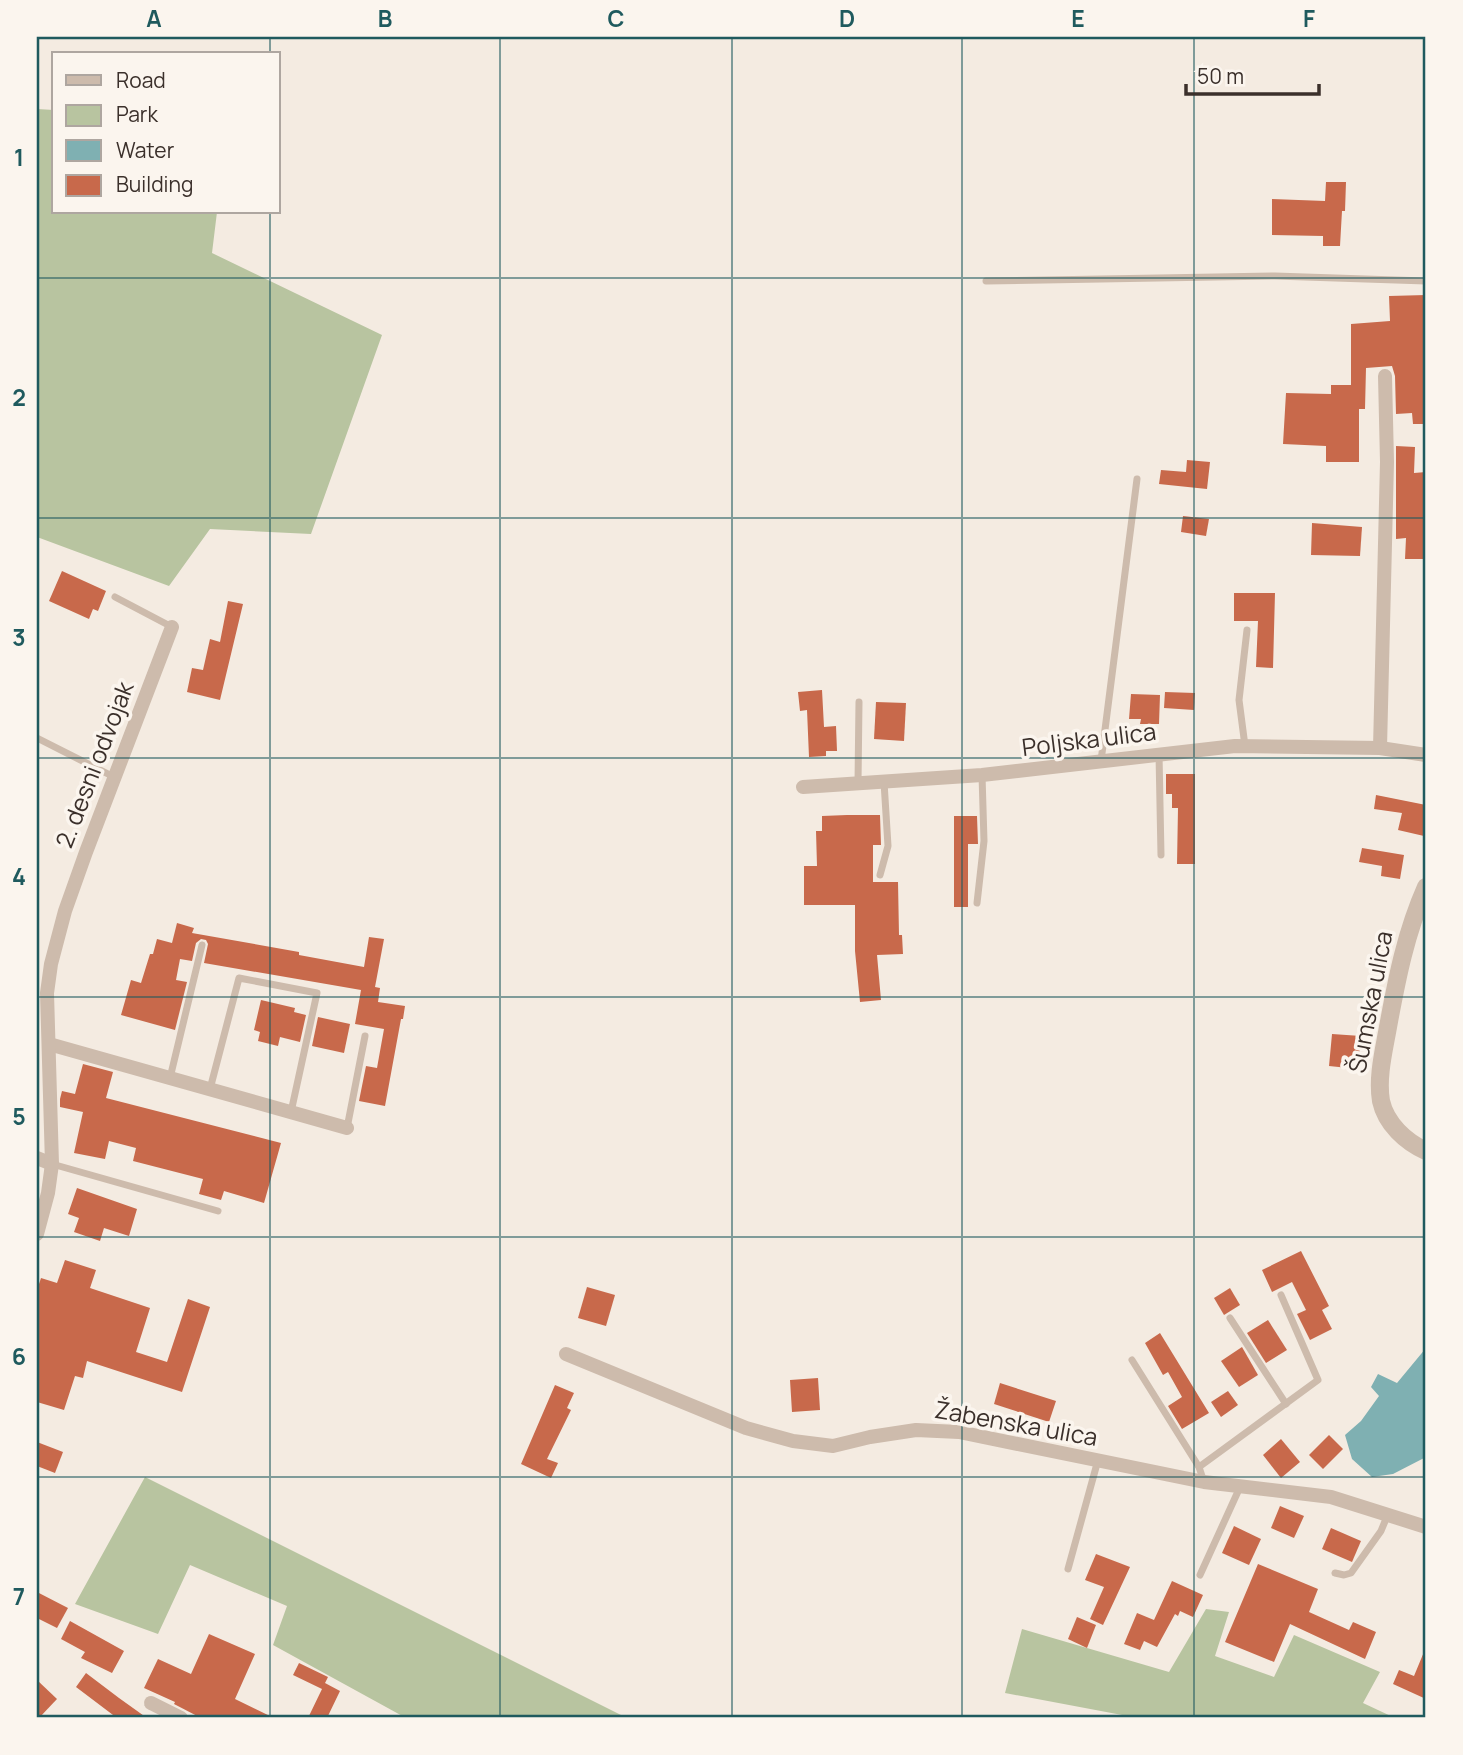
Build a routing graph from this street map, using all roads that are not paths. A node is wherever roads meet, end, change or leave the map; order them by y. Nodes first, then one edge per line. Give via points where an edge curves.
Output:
1 (986, 281) dead end
2 (1426, 281) edge
3 (1385, 376) dead end
4 (1137, 479) dead end
5 (115, 597) dead end
6 (173, 627) joint
7 (1247, 630) dead end
8 (859, 702) dead end
9 (37, 738) edge
10 (1245, 746) junction
11 (1380, 748) junction
12 (1159, 754) junction
13 (1426, 755) edge
14 (1101, 761) junction
15 (982, 775) junction
16 (114, 777) junction
17 (884, 782) junction
18 (858, 783) junction
19 (803, 787) dead end
20 (1161, 855) dead end
21 (880, 875) dead end
22 (1426, 887) edge
23 (977, 903) dead end
24 (202, 945) dead end
25 (365, 1036) dead end
26 (49, 1044) junction
27 (170, 1078) junction
28 (210, 1089) junction
29 (291, 1112) junction
30 (347, 1128) joint
31 (1426, 1151) edge
32 (37, 1158) edge
33 (52, 1164) junction
34 (218, 1211) dead end
35 (37, 1234) edge
36 (1281, 1295) dead end
37 (1230, 1318) dead end
38 (566, 1354) dead end
39 (1132, 1360) dead end
40 (1286, 1404) junction
41 (1098, 1460) junction
42 (1199, 1467) junction
43 (1204, 1482) junction
44 (1240, 1487) junction
45 (1388, 1514) junction
46 (1426, 1527) edge
47 (1068, 1569) dead end
48 (1335, 1573) dead end
49 (1200, 1575) dead end
50 (151, 1703) dead end
51 (181, 1718) edge

1 - 2 lane via 1275,276
3 - 11 street
4 - 14 lane
5 - 6 lane
6 - 16 street, 2. desni odvojak
7 - 10 lane via 1239,700
8 - 18 lane
9 - 16 lane
10 - 11 street, Poljska ulica
10 - 12 street, Poljska ulica
11 - 13 street, Poljska ulica
12 - 14 street, Poljska ulica
12 - 20 lane
14 - 15 street, Poljska ulica
15 - 17 street, Poljska ulica
15 - 23 lane via 984,841
16 - 26 street, 2. desni odvojak via 65,911 51,964
17 - 18 street, Poljska ulica
17 - 21 lane via 888,846
18 - 19 street, Poljska ulica
22 - 31 street, Šumska ulica via 1402,956 1380,1086 1384,1111 1396,1129
24 - 27 lane
25 - 30 lane
26 - 27 street
26 - 33 street, 2. desni odvojak
27 - 28 street
28 - 29 street
28 - 29 lane via 239,978 317,993
29 - 30 street
32 - 33 street
33 - 34 lane
33 - 35 street, 2. desni odvojak
36 - 40 lane via 1318,1380
37 - 40 lane
38 - 41 street, Žabenska ulica via 746,1428 793,1441 833,1446 916,1430 959,1432
39 - 42 lane
40 - 42 lane
41 - 43 street, Žabenska ulica
41 - 47 lane
42 - 43 lane
43 - 44 street, Žabenska ulica
44 - 45 street, Žabenska ulica via 1331,1497
44 - 49 lane
45 - 46 street, Žabenska ulica
45 - 48 lane via 1351,1573
50 - 51 street

